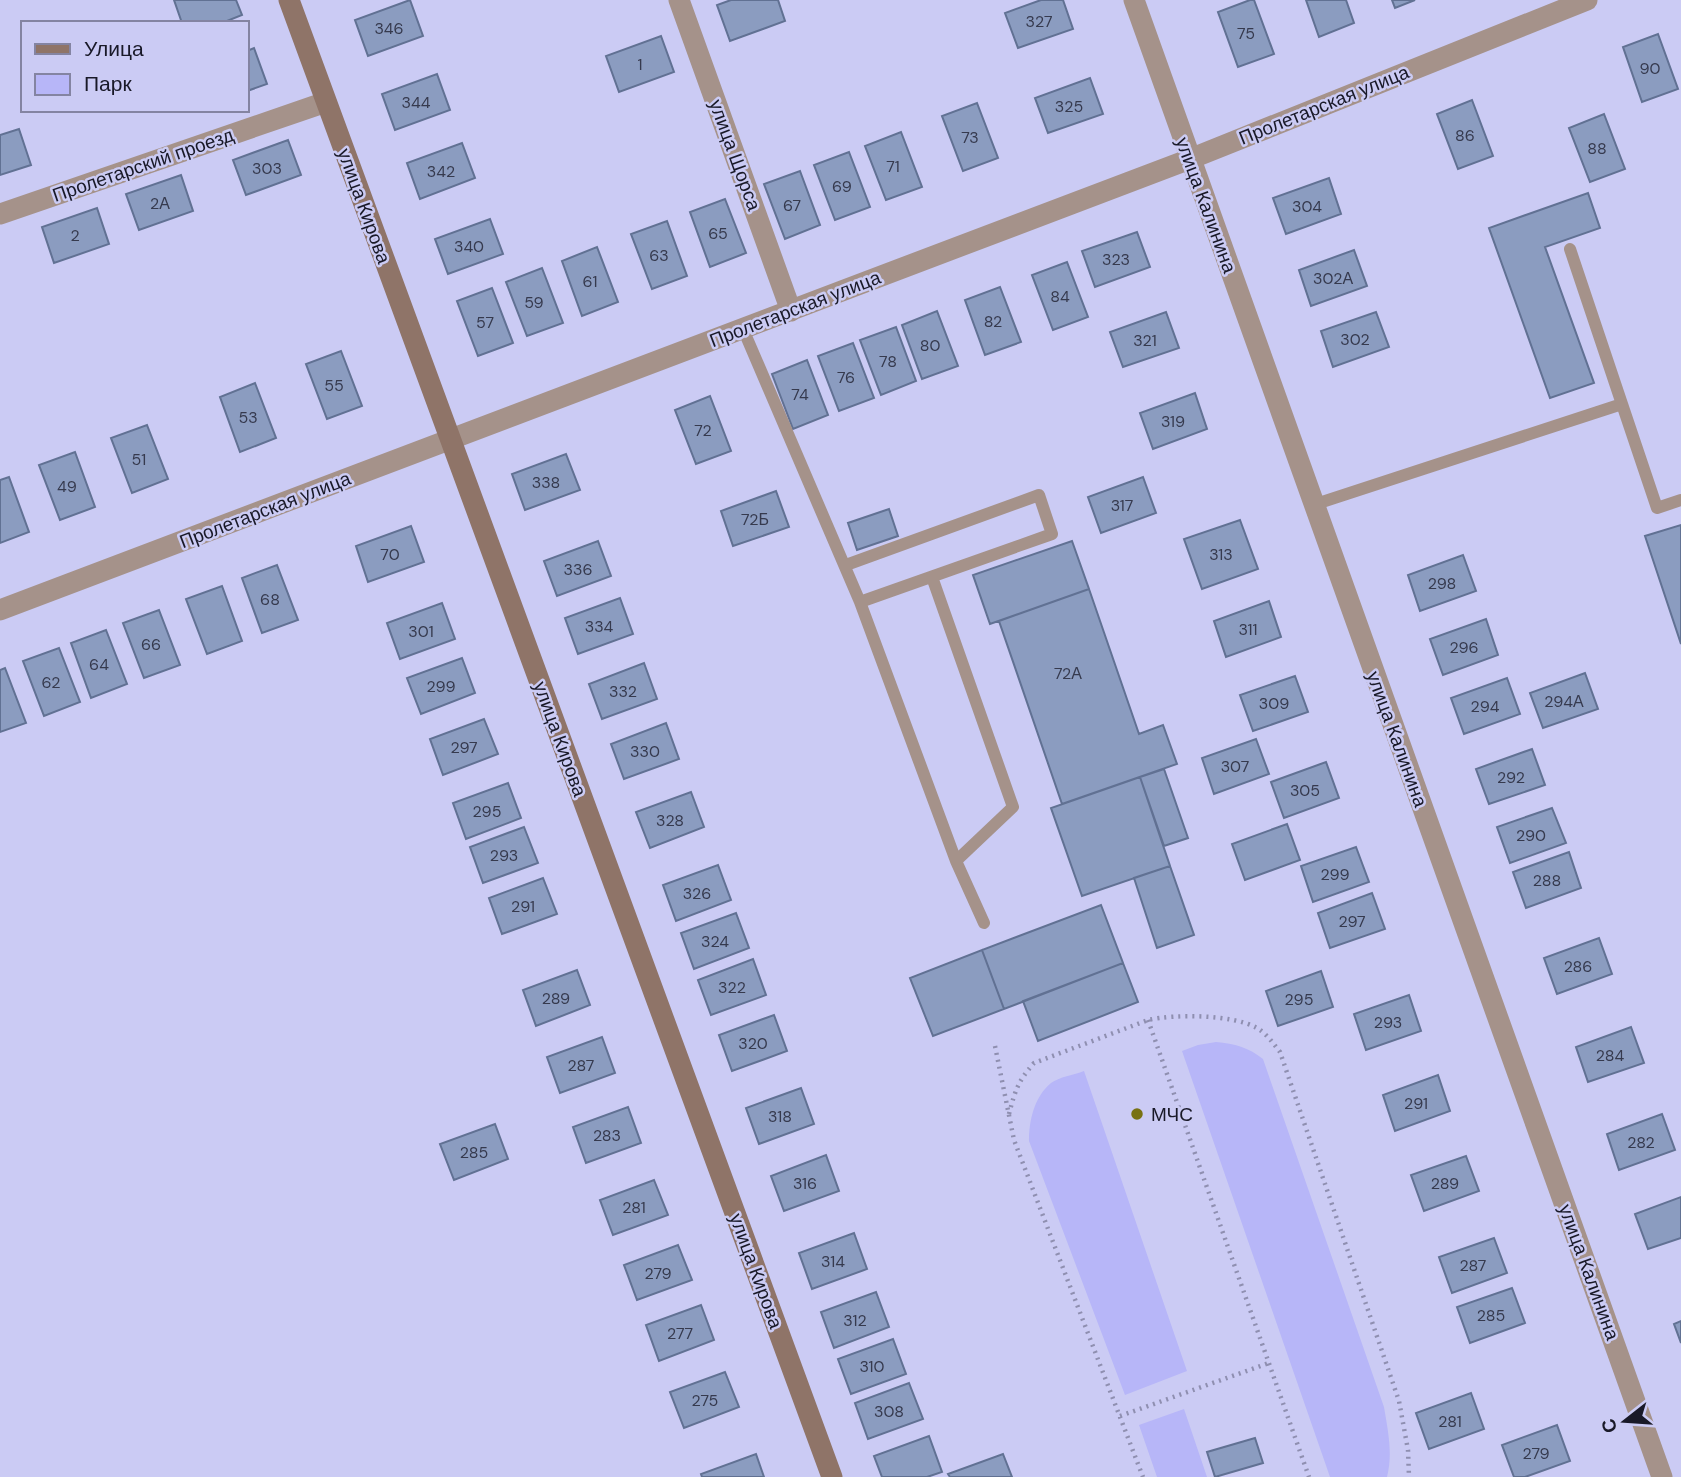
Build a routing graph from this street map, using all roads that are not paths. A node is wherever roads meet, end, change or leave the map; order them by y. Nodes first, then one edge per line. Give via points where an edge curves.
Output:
1 (289, 0) edge
2 (678, 0) edge
3 (1134, 0) edge
4 (1587, 0) edge
5 (326, 102) junction
6 (1190, 159) junction
7 (0, 214) edge
8 (1570, 249) dead end
9 (792, 310) junction
10 (743, 329) junction
11 (1622, 404) junction
12 (449, 439) junction
13 (1681, 500) edge
14 (1313, 505) junction
15 (846, 565) junction
16 (932, 576) junction
17 (860, 602) junction
18 (0, 610) edge
19 (956, 861) junction
20 (984, 923) dead end
21 (832, 1477) edge
22 (1662, 1477) edge

1 - 5 street, улица Кирова
2 - 9 street, улица Щорса
3 - 6 street, улица Калинина
4 - 6 street, Пролетарская улица
5 - 7 street, Пролетарский проезд
5 - 12 street, улица Кирова
6 - 9 street, Пролетарская улица
6 - 14 street, улица Калинина
8 - 11 lane
9 - 10 street, Пролетарская улица
10 - 12 street, Пролетарская улица
10 - 15 lane
11 - 13 lane via 1657,508
11 - 14 lane
12 - 18 street, Пролетарская улица
12 - 21 street, улица Кирова
14 - 22 street, улица Калинина
15 - 16 lane via 1039,495 1052,534
15 - 17 lane
16 - 17 lane
16 - 19 lane via 1013,807
17 - 19 lane
19 - 20 lane

